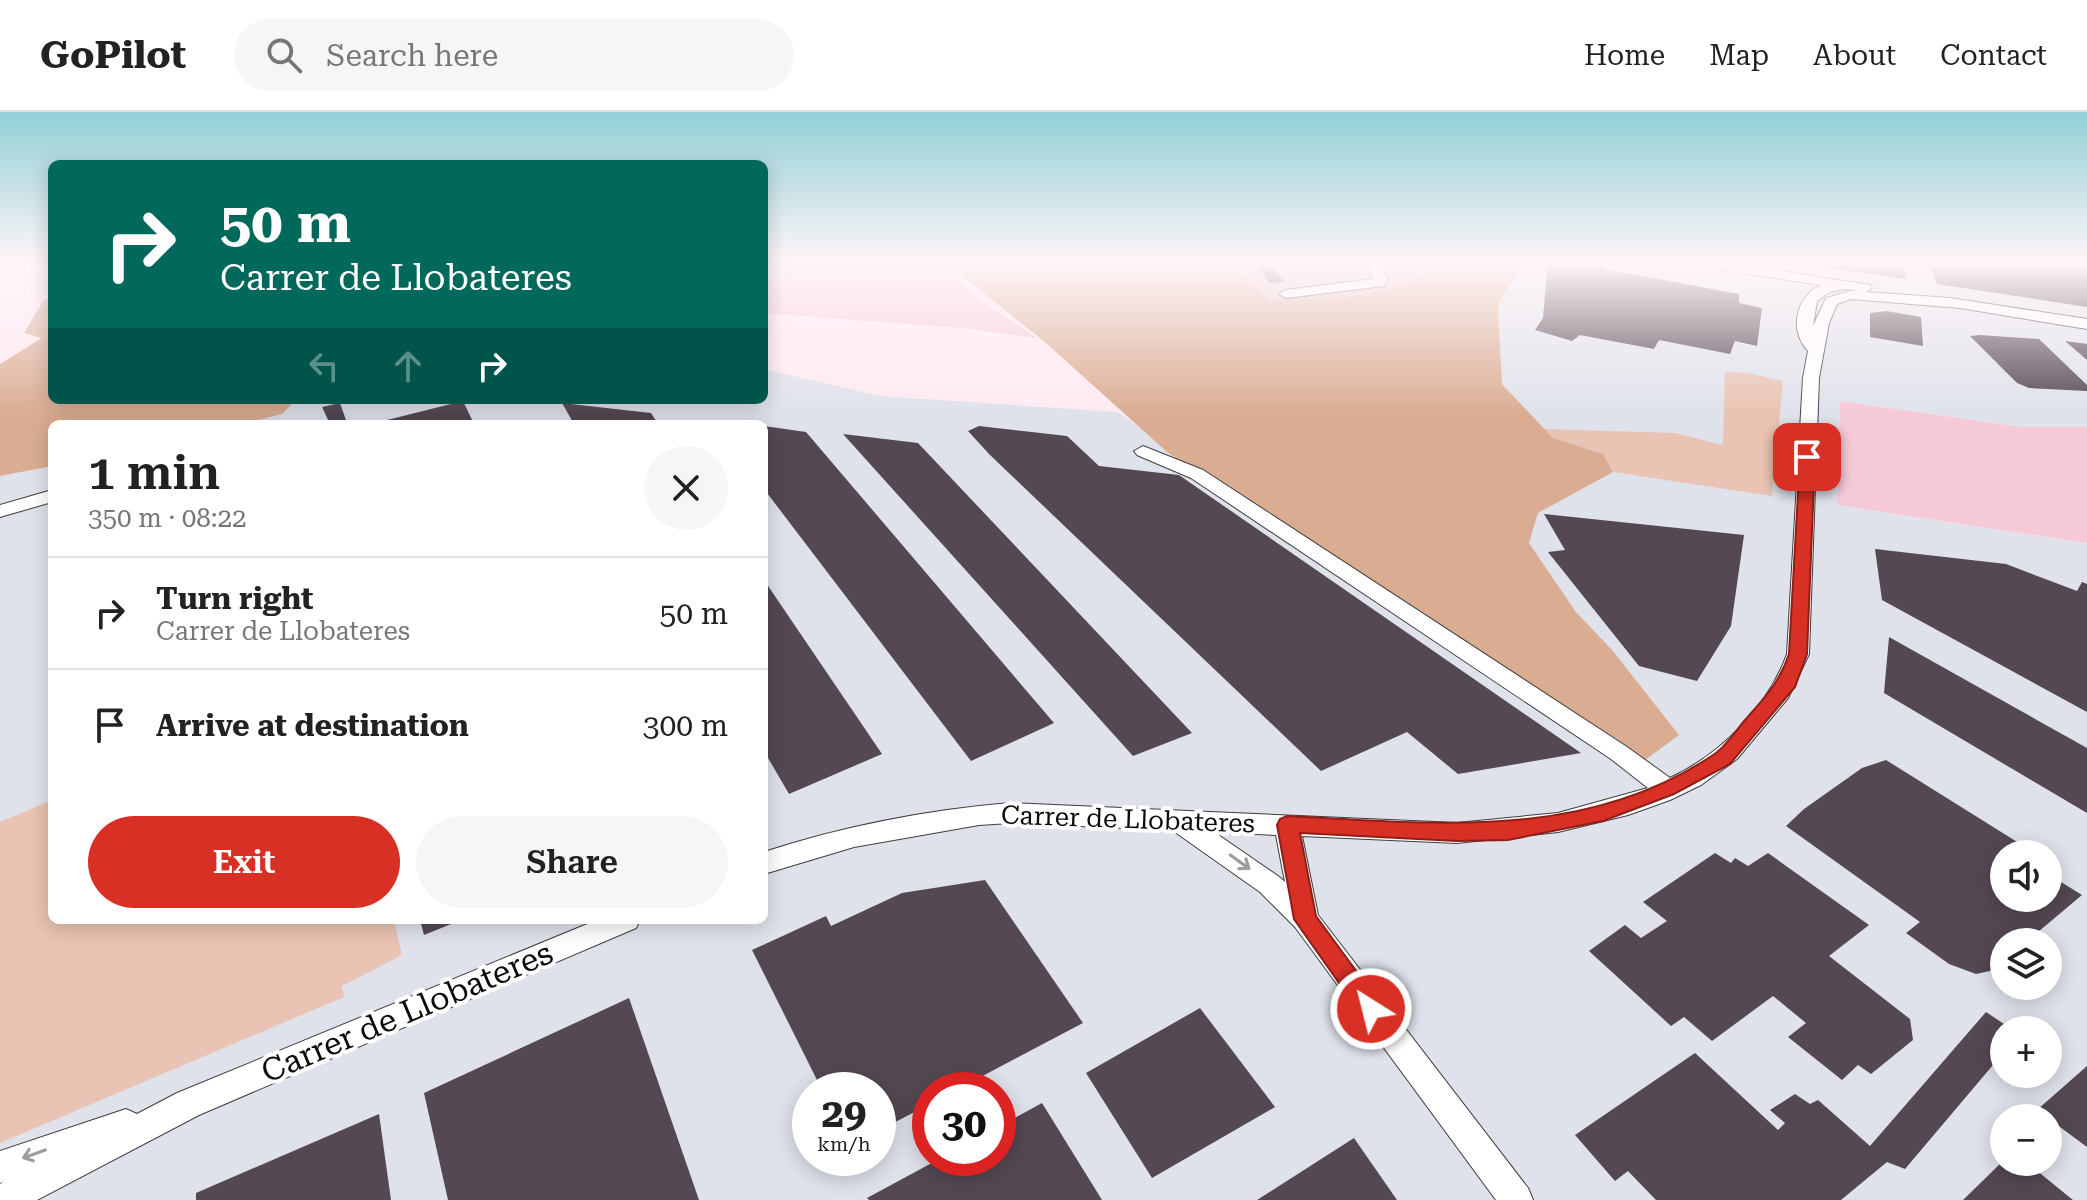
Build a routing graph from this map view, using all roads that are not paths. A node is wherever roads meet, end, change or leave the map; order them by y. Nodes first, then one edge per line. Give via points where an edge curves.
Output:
1 (1813, 313) edge
2 (1816, 313) edge
3 (2019, 313) edge
4 (2087, 324) edge
5 (1817, 341) junction
6 (1143, 451) dead end
7 (48, 497) edge
8 (0, 511) edge
9 (1667, 789) junction
10 (1175, 819) junction
11 (1287, 825) junction
12 (768, 862) edge
13 (1305, 919) junction
14 (616, 924) edge
15 (188, 1104) junction
16 (0, 1167) edge
17 (3, 1200) edge
18 (1516, 1200) edge

1 - 5 street, Carrer de Llobateres via 1809,342
2 - 5 street, Carrer de Llobateres
3 - 4 street
5 - 9 street, Carrer de Llobateres via 1798,654 1789,683 1723,759
6 - 9 street via 1197,474
7 - 8 street
9 - 11 street, Carrer de Llobateres via 1596,816 1508,831
10 - 11 street, Carrer de Llobateres
10 - 12 street, Carrer de Llobateres via 964,816 854,836
10 -> 13 street via 1269,884
11 - 13 street
13 - 18 street
14 - 15 street, Carrer de Llobateres
15 -> 16 street, Carrer de Llobateres
15 - 17 street, Carrer de Llobateres

